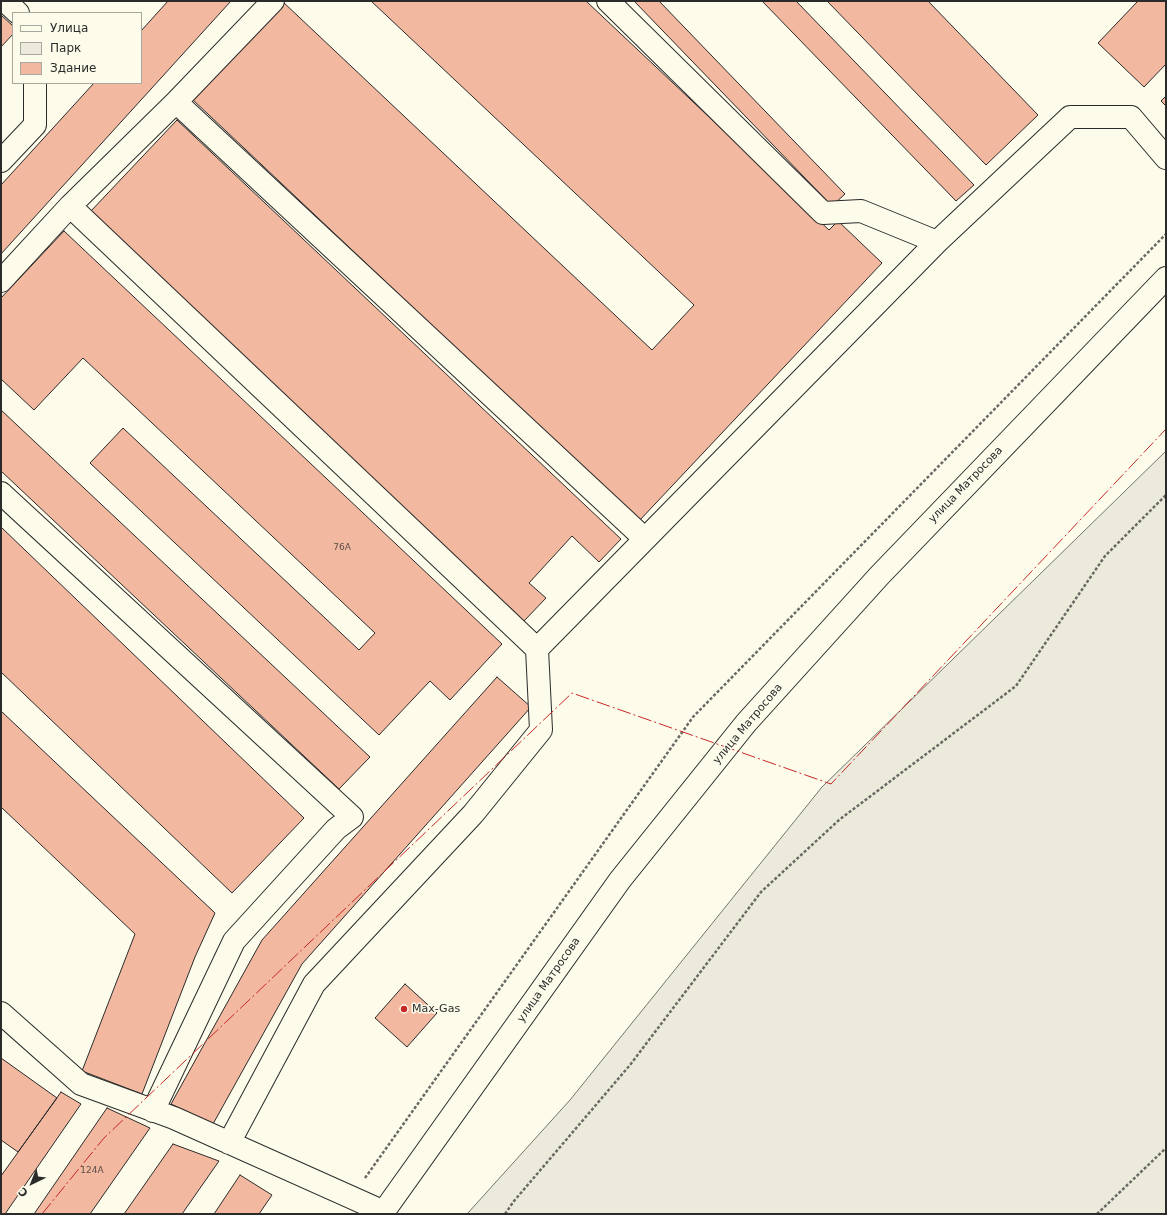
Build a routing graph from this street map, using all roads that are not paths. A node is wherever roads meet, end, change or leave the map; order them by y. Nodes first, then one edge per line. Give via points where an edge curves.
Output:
1 (5, 1) edge
2 (272, 1) edge
3 (608, 1) edge
4 (17, 12) edge
5 (35, 84) edge
6 (176, 102) junction
7 (1166, 158) edge
8 (1, 161) edge
9 (70, 206) junction
10 (937, 242) junction
11 (1166, 278) edge
12 (1, 281) edge
13 (1, 493) edge
14 (645, 539) junction
15 (537, 649) junction
16 (1, 1013) edge
17 (153, 1111) junction
18 (229, 1143) junction
19 (383, 1213) edge

1 - 4 main road
2 - 6 main road
3 - 10 main road via 823,213 861,211
5 - 8 main road via 34,125
6 - 9 main road
6 - 14 main road
7 - 10 main road via 1131,117 1070,117
9 - 12 main road
9 - 15 main road
10 - 14 main road
11 - 19 main road, улица Матросова via 879,576 746,723 620,880
13 - 17 main road via 352,817 336,829 234,941
14 - 15 main road
15 - 18 main road via 541,730 473,814 314,984
16 - 17 main road via 81,1084
17 - 18 main road
18 - 19 main road

